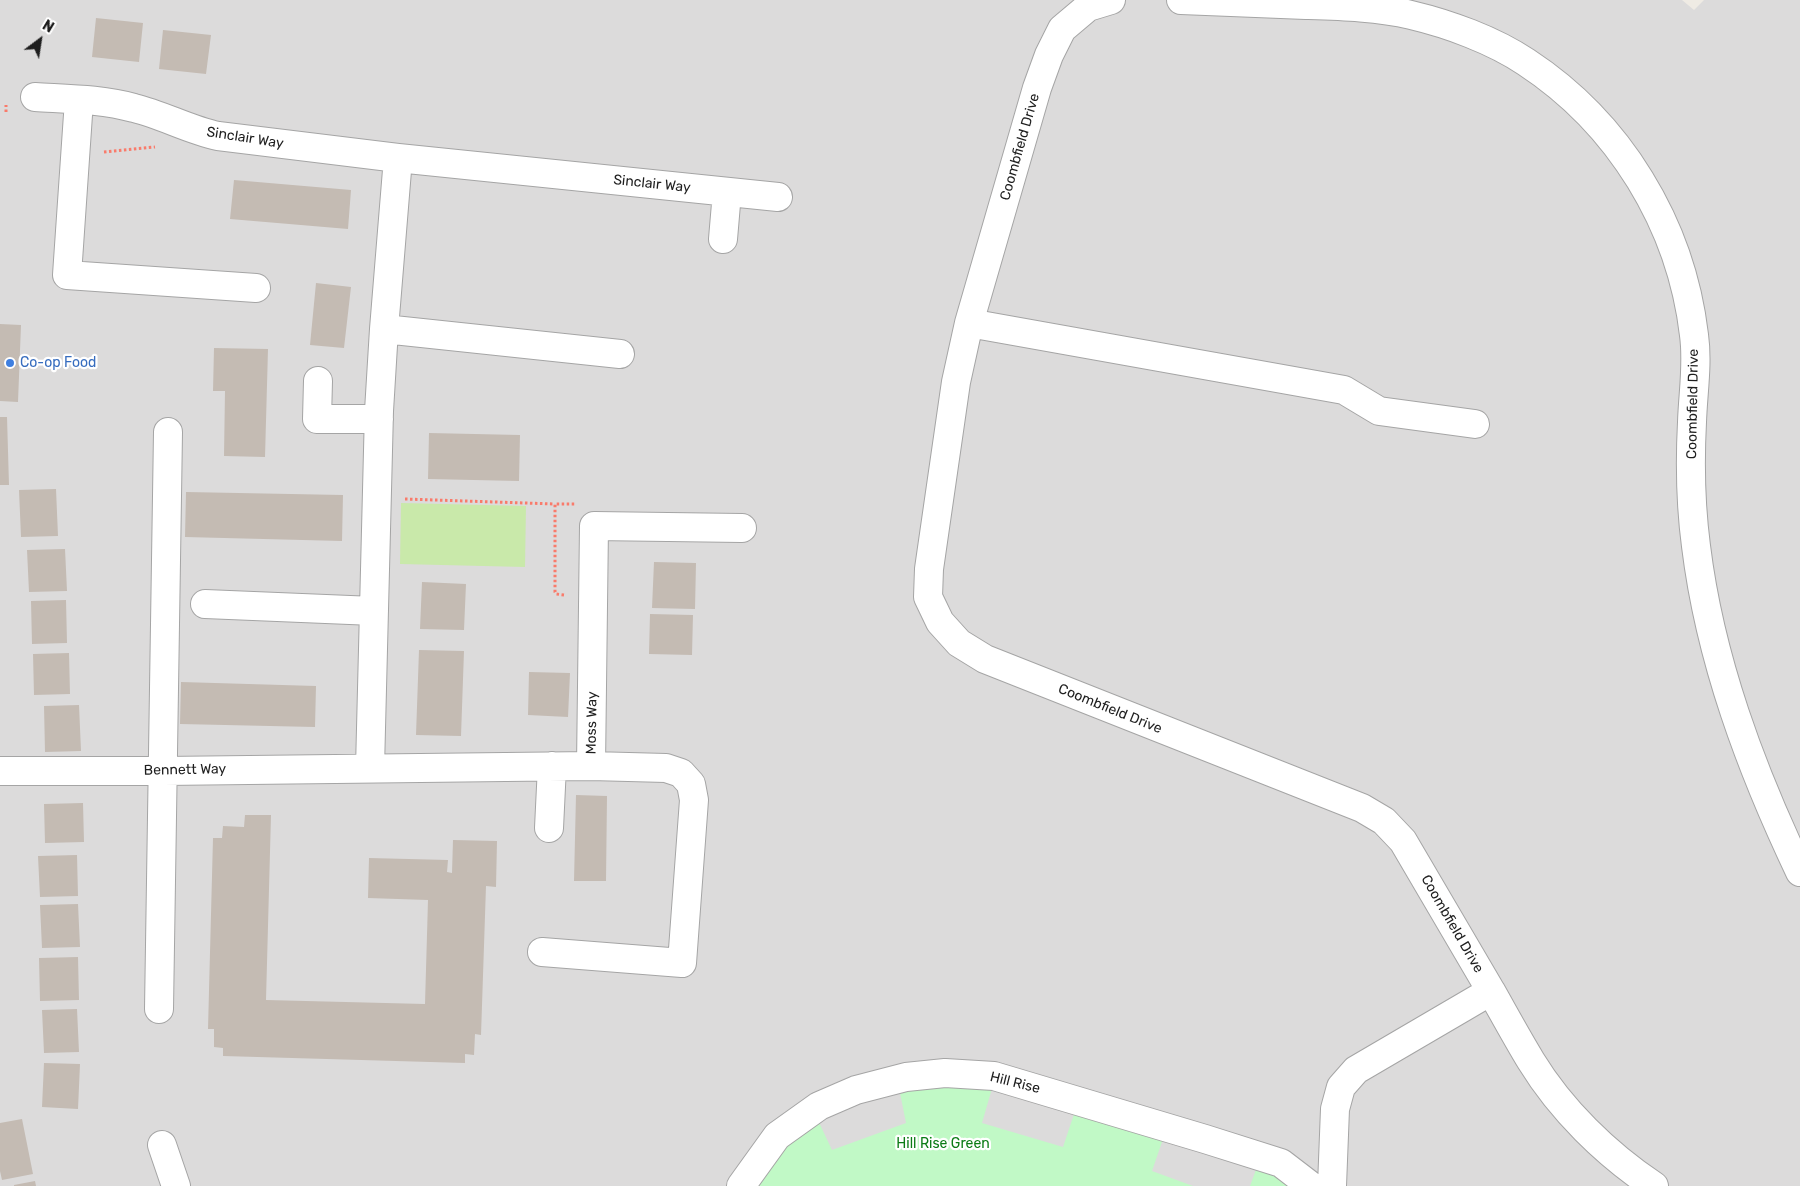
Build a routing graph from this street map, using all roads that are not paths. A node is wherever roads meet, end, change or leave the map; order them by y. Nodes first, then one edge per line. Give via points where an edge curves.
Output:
1 (1111, 0) edge
2 (1181, 0) edge
3 (79, 100) junction
4 (25, 104) road end
5 (398, 158) junction
6 (726, 192) junction
7 (778, 197) dead end
8 (723, 239) dead end
9 (256, 288) dead end
10 (969, 324) junction
11 (384, 329) junction
12 (620, 354) dead end
13 (318, 381) dead end
14 (379, 415) junction
15 (1475, 424) dead end
16 (168, 432) dead end
17 (742, 528) dead end
18 (206, 604) dead end
19 (374, 610) junction
20 (552, 766) junction
21 (591, 766) junction
22 (370, 768) junction
23 (0, 771) edge
24 (164, 771) junction
25 (549, 828) dead end
26 (1800, 872) edge
27 (542, 952) dead end
28 (1491, 991) junction
29 (159, 1009) dead end
30 (162, 1145) dead end
31 (176, 1186) edge
32 (741, 1186) edge
33 (1312, 1186) edge
34 (1332, 1186) edge
35 (1654, 1186) edge

1 - 10 street, Coombfield Drive via 1088,7 1062,29 1049,54
2 - 26 street, Coombfield Drive via 1349,6 1409,14 1472,34 1525,61 1571,97 1609,136 1643,183 1672,240 1694,335 1696,371 1692,470 1695,543 1705,607 1727,691
3 - 4 street, Sinclair Way
3 - 5 street, Sinclair Way via 132,107 207,134
3 - 9 street via 67,275
5 - 6 street, Sinclair Way
5 - 11 street
6 - 7 street, Sinclair Way
6 - 8 street
10 - 15 street via 1344,390 1379,411
10 - 28 street, Coombfield Drive via 956,382 929,568 928,597 940,622 959,643 985,659 1362,808 1384,821 1408,848
11 - 12 street
11 - 14 street
13 - 14 street via 317,419
14 - 19 street
16 - 24 street
17 - 21 street, Moss Way via 594,526
18 - 19 street
19 - 22 street
20 - 21 street, Bennett Way
20 - 22 street, Bennett Way
20 - 25 street
21 - 27 street, Moss Way via 666,768 681,773 691,784 694,800 682,963
22 - 24 street, Bennett Way
23 - 24 street, Bennett Way
24 - 29 street
28 - 34 street via 1356,1070 1341,1087 1335,1109
28 - 35 street, Coombfield Drive via 1531,1062 1575,1119 1605,1148
30 - 31 street
32 - 33 street, Hill Rise via 777,1136 819,1106 856,1090 906,1077 945,1073 994,1076 1205,1139 1282,1163

